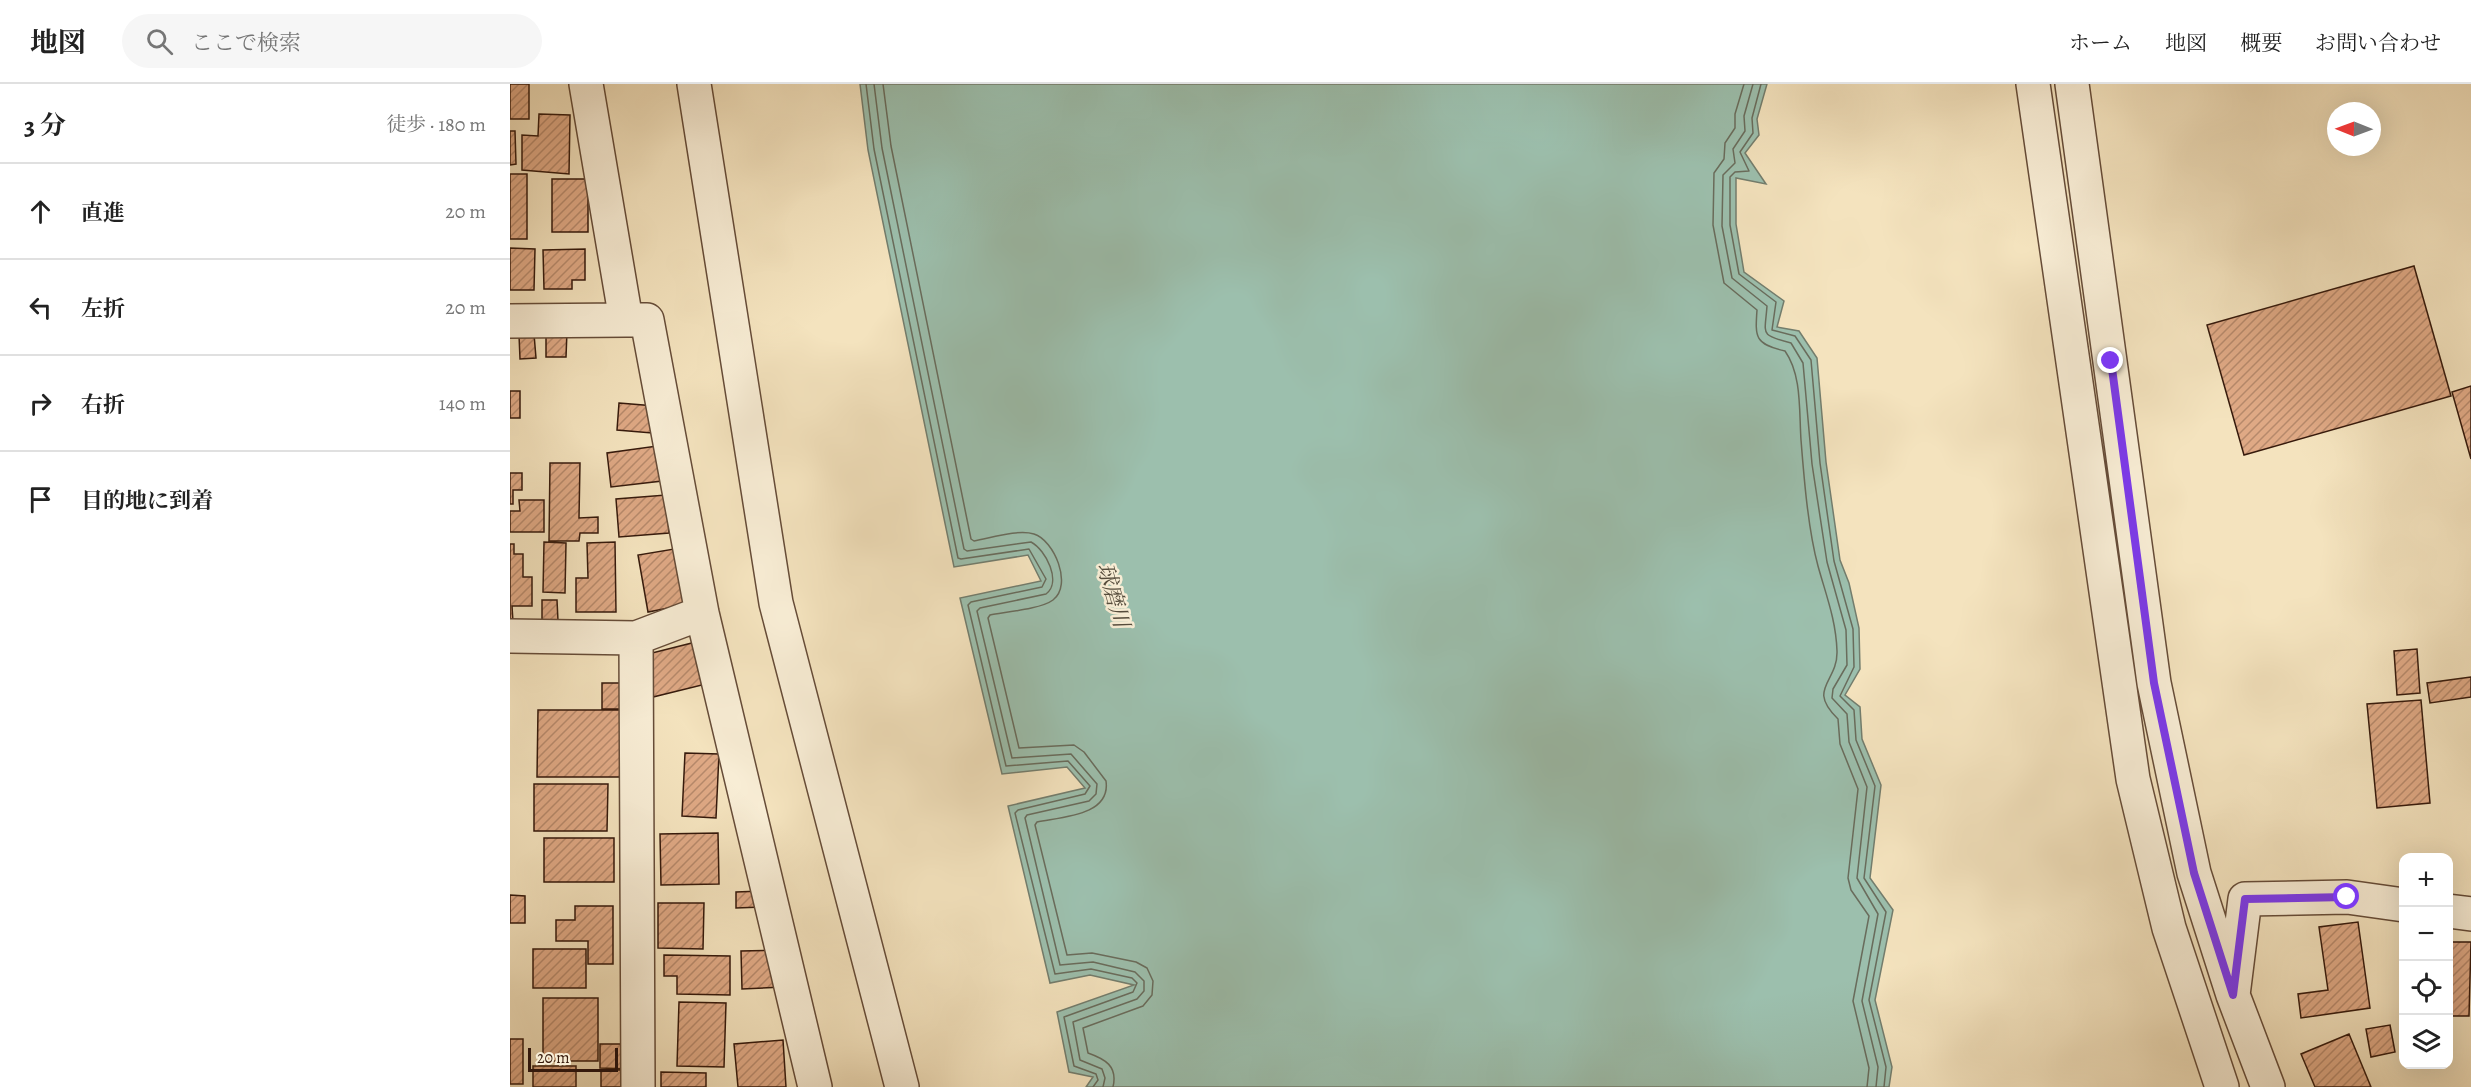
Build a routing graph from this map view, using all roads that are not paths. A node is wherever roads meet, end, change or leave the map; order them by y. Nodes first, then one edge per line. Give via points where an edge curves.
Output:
1 (586, 84) edge
2 (694, 84) edge
3 (2033, 84) edge
4 (2072, 84) edge
5 (626, 320) junction
6 (510, 321) edge
7 (702, 614) junction
8 (510, 636) edge
9 (636, 638) junction
10 (2399, 904) edge
11 (2453, 912) edge
12 (2471, 914) edge
13 (2233, 995) junction
14 (639, 1087) edge
15 (815, 1087) edge
16 (902, 1087) edge
17 (2222, 1087) edge
18 (2268, 1087) edge

1 - 5 street
2 - 16 street via 776,603
3 - 17 street via 2133,779 2169,928
4 - 13 street via 2154,683 2194,873
5 - 6 street
5 - 7 street via 647,320
7 - 9 street
7 - 15 street
8 - 9 street
9 - 14 street
10 - 13 street via 2347,897 2245,899
11 - 12 street
13 - 18 street

